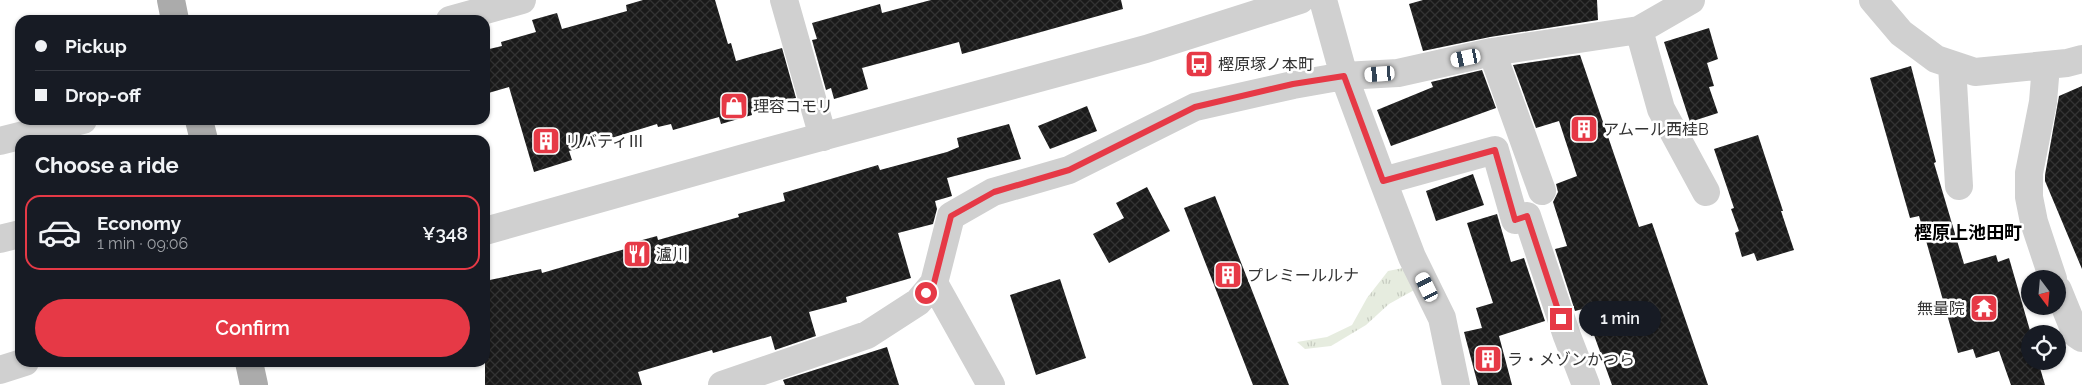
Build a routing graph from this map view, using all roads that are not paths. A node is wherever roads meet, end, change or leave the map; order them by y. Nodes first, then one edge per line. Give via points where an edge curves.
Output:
1 (171, 0) edge
2 (522, 0) edge
3 (784, 0) edge
4 (1300, 0) edge
5 (1323, 0) edge
6 (1691, 0) edge
7 (1873, 0) edge
8 (175, 15) edge
9 (468, 15) edge
10 (1639, 30) junction
11 (1492, 52) junction
12 (2082, 59) edge
13 (1952, 65) junction
14 (2046, 65) junction
15 (1344, 76) junction
16 (63, 125) edge
17 (24, 135) edge
18 (15, 137) edge
19 (823, 137) junction
20 (0, 141) edge
21 (1383, 181) junction
22 (1959, 186) dead end
23 (1542, 191) dead end
24 (1706, 192) dead end
25 (490, 230) edge
26 (15, 235) edge
27 (0, 238) edge
28 (2050, 270) edge
29 (934, 283) junction
30 (2066, 310) edge
31 (2082, 338) edge
32 (15, 365) edge
33 (250, 367) edge
34 (0, 370) edge
35 (254, 385) edge
36 (722, 385) edge
37 (991, 385) edge
38 (1456, 385) edge
39 (1586, 385) edge

1 - 8 main road
2 - 9 street
3 - 19 street
4 - 19 street via 1146,49
5 - 15 street
6 - 10 street
7 - 13 street via 1901,33 1936,59
10 - 11 street
10 - 24 street via 1661,109
11 - 15 street via 1398,73
11 - 23 street
12 - 14 street
13 - 14 street via 1975,72
13 - 22 street
14 - 28 street via 2043,102 2029,173 2029,197
15 - 21 street
15 - 29 street via 1293,84 1195,107 1069,170 994,192 951,216
16 - 17 street
18 - 20 street
19 - 25 street
21 - 38 street via 1412,257 1442,318
21 - 39 street via 1495,150 1515,220 1527,216
26 - 27 street
29 - 36 street via 918,302 867,334
29 - 37 street
30 - 31 street via 2076,334
32 - 34 street
33 - 35 main road

